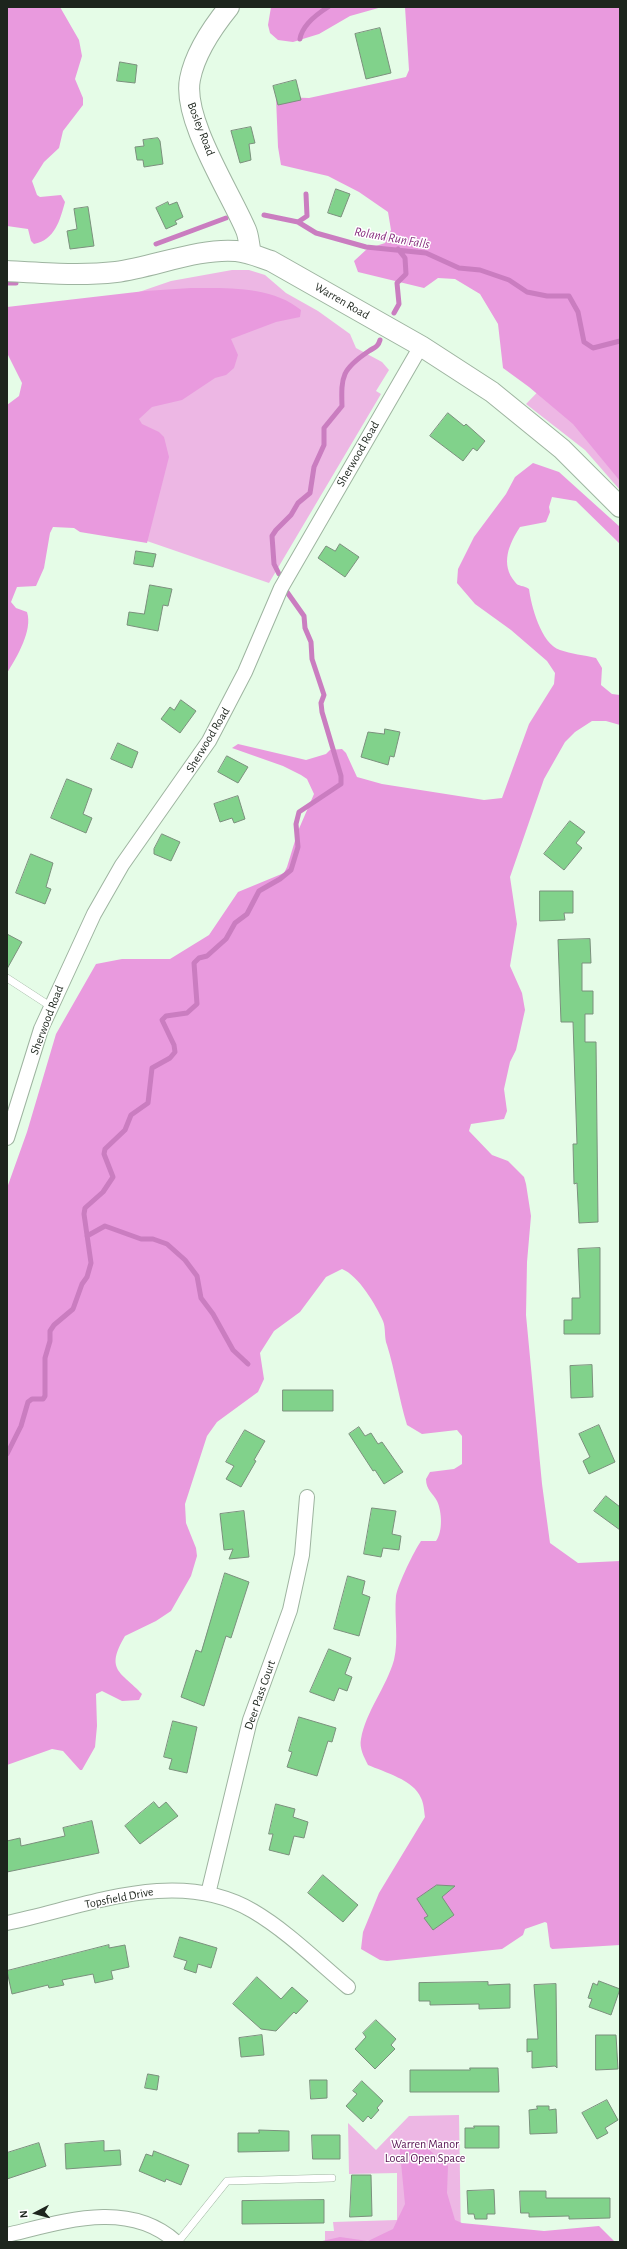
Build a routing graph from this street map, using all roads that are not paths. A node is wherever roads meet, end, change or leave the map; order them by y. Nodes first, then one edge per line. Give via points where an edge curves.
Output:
1 (229, 7) edge
2 (251, 254) junction
3 (7, 271) edge
4 (422, 346) junction
5 (620, 507) edge
6 (7, 978) edge
7 (50, 1006) junction
8 (7, 1138) edge
9 (307, 1497) dead end
10 (208, 1894) junction
11 (7, 1923) edge
12 (348, 1987) dead end
13 (332, 2178) dead end
14 (7, 2235) edge
15 (177, 2242) edge

1 - 2 street, Bosley Road via 202,47 194,65 189,97 199,130 246,232
2 - 3 street, Warren Road via 235,251 212,253 136,269 93,274
2 - 4 street, Warren Road via 285,268
4 - 5 street, Warren Road via 515,409 562,449
4 - 7 street, Sherwood Road via 281,588 221,720 196,762 122,865 94,914
6 - 7 lane
7 - 8 street, Sherwood Road
9 - 10 street, Deer Pass Court via 302,1554 290,1610 250,1720
10 - 11 street, Topsfield Drive via 179,1890 130,1894
10 - 12 street, Topsfield Drive via 251,1910 270,1922
13 - 15 lane via 227,2181
14 - 15 street via 99,2216 146,2224

